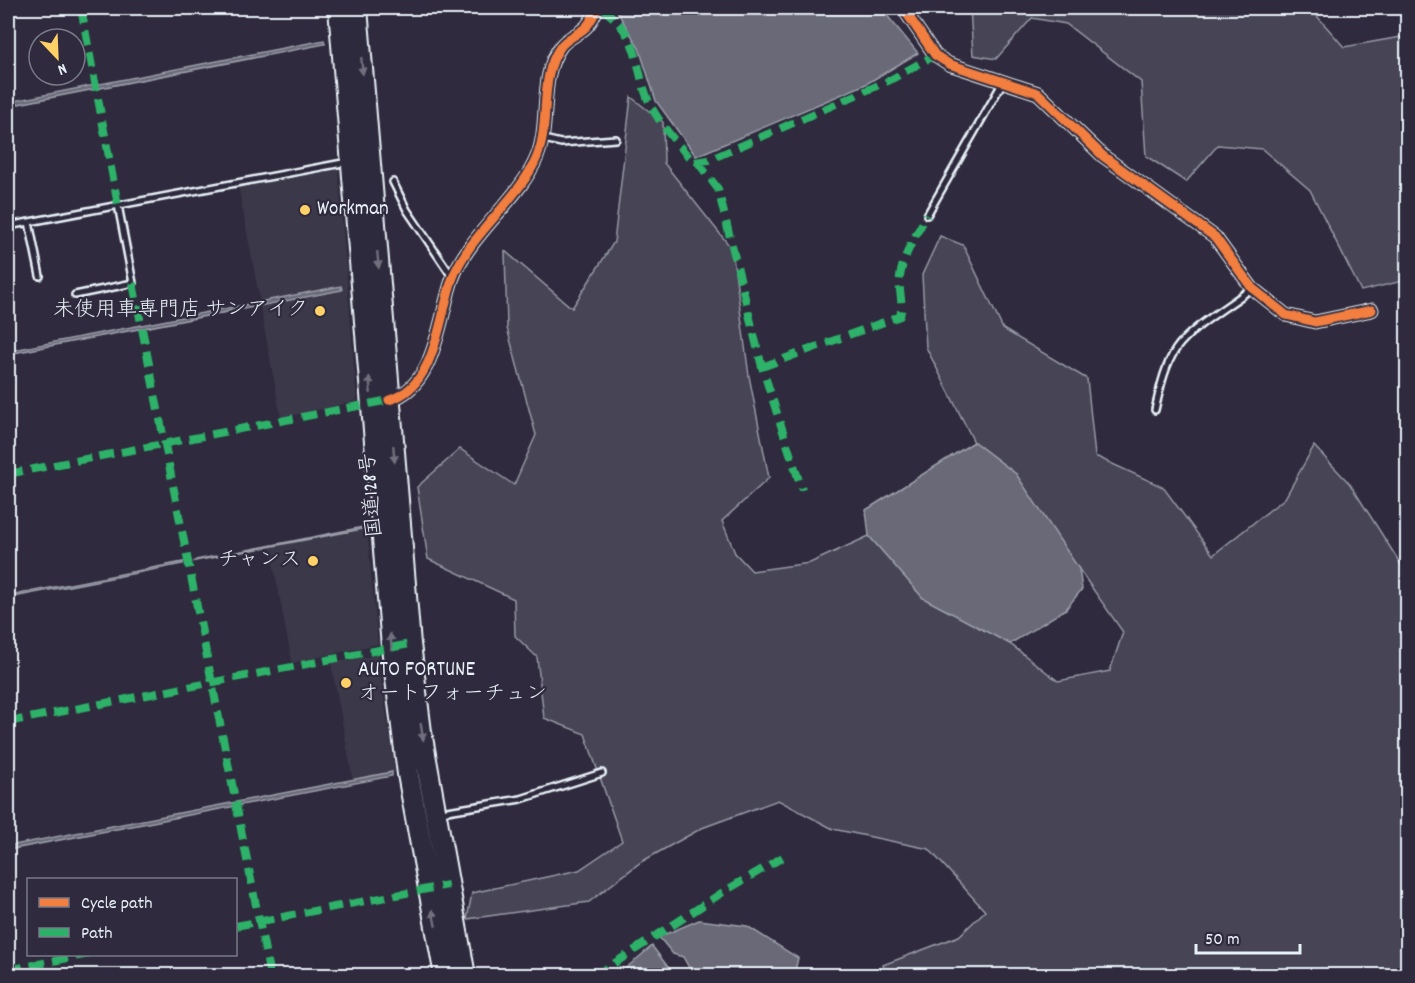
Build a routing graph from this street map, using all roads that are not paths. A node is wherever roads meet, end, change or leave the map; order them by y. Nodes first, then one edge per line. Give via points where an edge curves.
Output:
1 (339, 8) edge
2 (357, 8) edge
3 (598, 8) edge
4 (903, 8) edge
5 (1004, 80) junction
6 (544, 139) junction
7 (616, 139) dead end
8 (361, 160) junction
9 (393, 182) dead end
10 (118, 205) junction
11 (927, 215) dead end
12 (29, 222) junction
13 (8, 226) edge
14 (40, 276) dead end
15 (453, 278) junction
16 (1252, 288) junction
17 (75, 296) dead end
18 (1372, 310) dead end
19 (389, 400) junction
20 (1155, 410) dead end
21 (602, 773) dead end
22 (435, 813) junction
23 (416, 816) junction
24 (445, 975) edge
25 (465, 975) edge

1 - 8 highway, 国道128号
2 -> 8 highway, 国道128号
3 - 6 street via 587,26 561,46 550,74
4 - 5 street via 935,55 949,64
5 - 11 lane
5 - 16 street via 1038,93 1103,156 1215,237
6 - 7 lane via 561,143
6 - 15 street via 531,169
8 - 10 lane
8 -> 19 highway, 国道128号
23 -> 8 highway, 国道128号 via 386,592
9 - 15 lane
10 - 12 lane
10 - 17 lane via 133,283
12 - 13 lane
12 - 14 lane
15 - 19 street via 428,362 412,387
16 - 18 street via 1286,315 1315,322
16 - 20 lane via 1177,348 1162,378
19 -> 22 highway, 国道128号 via 410,644
21 - 22 lane via 521,799
22 - 23 lane
22 - 25 highway, 国道128号
24 -> 23 highway, 国道128号

